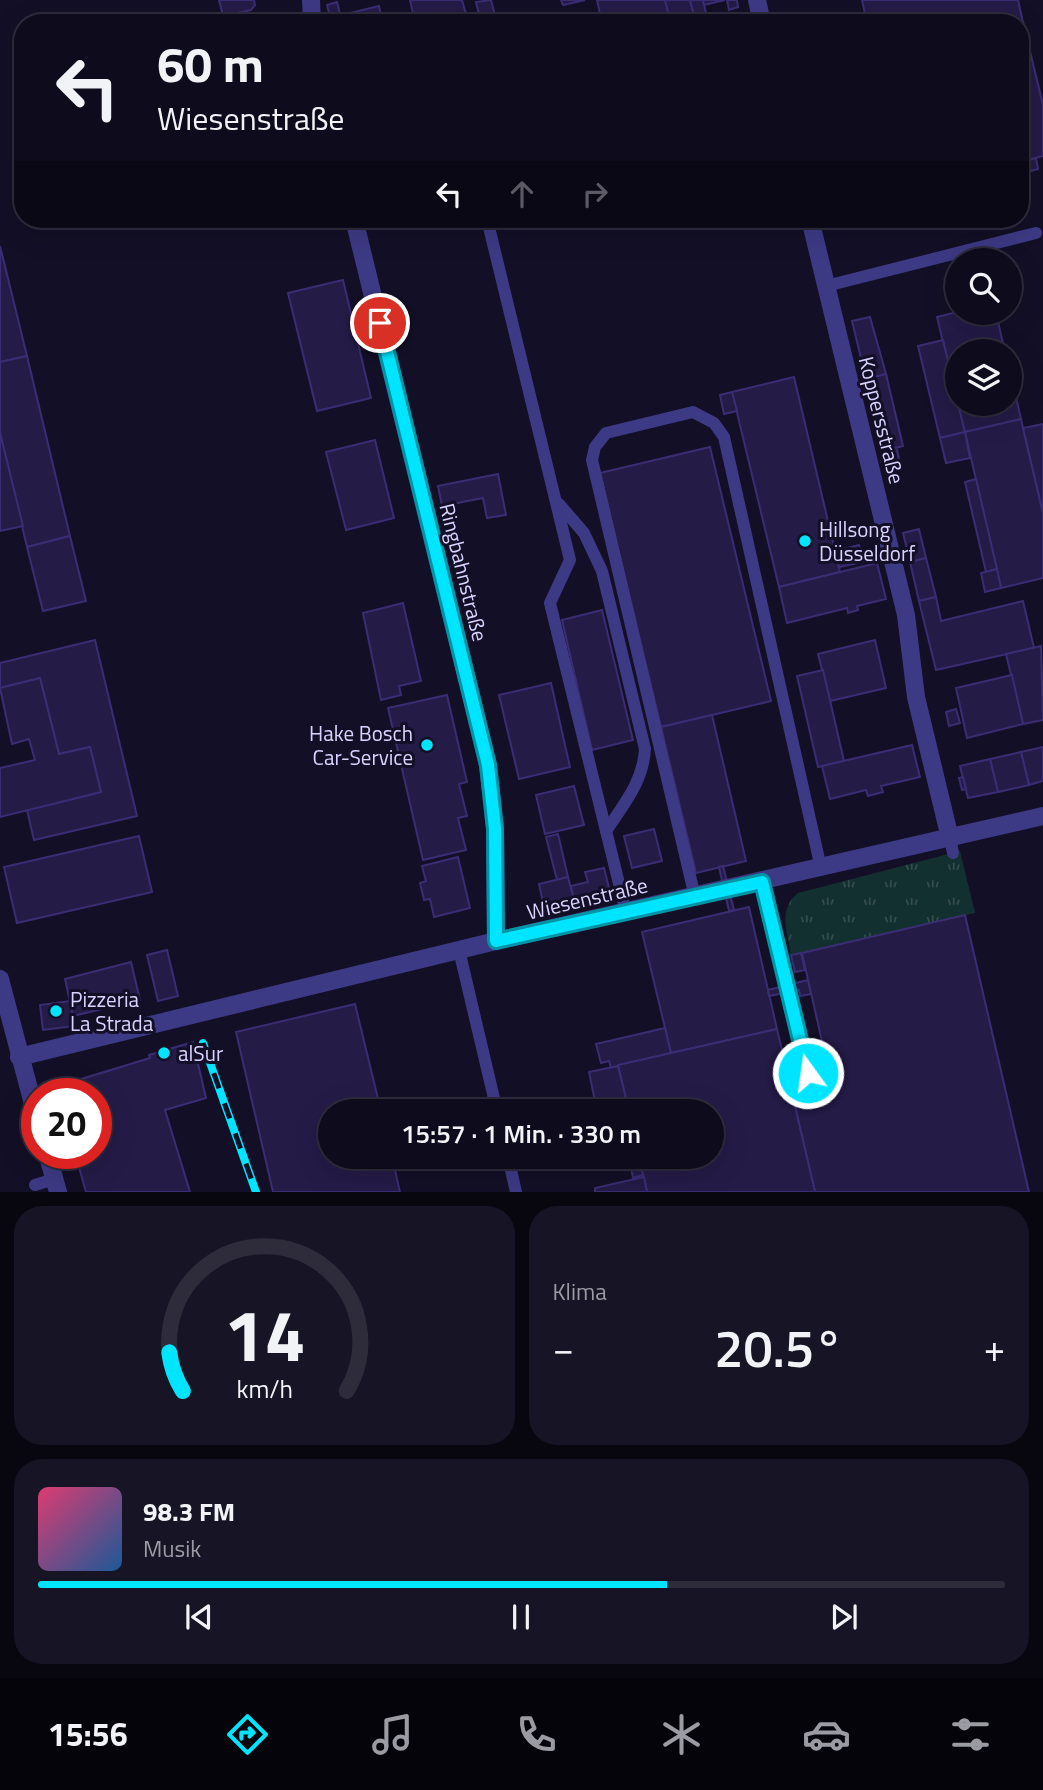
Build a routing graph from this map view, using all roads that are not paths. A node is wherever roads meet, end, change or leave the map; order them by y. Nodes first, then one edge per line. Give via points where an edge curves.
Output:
1 (356, 228) edge
2 (489, 228) edge
3 (812, 228) edge
4 (1036, 233) dead end
5 (826, 286) junction
6 (556, 501) junction
7 (1043, 816) edge
8 (606, 831) junction
9 (951, 846) junction
10 (821, 868) junction
11 (762, 882) junction
12 (695, 897) junction
13 (626, 912) junction
14 (496, 941) junction
15 (459, 950) junction
16 (0, 982) edge
17 (19, 1057) junction
18 (808, 1073) dead end
19 (25, 1078) edge
20 (495, 1099) edge
21 (511, 1169) edge
22 (35, 1185) dead end
23 (56, 1185) edge
24 (516, 1192) edge

1 - 14 street, Ringbahnstraße via 488,765 495,829
2 - 6 lane
3 - 5 street, Koppersstraße
4 - 5 lane
5 - 9 street, Koppersstraße via 905,615 916,697
6 - 8 lane via 570,560 550,603
6 - 8 lane via 584,533 602,571 645,749 638,785
7 - 9 street, Wiesenstraße
8 - 13 lane
9 - 10 street, Wiesenstraße
10 - 11 street, Wiesenstraße
10 - 12 lane via 724,437 714,422 692,412 606,433 592,460
11 - 12 street, Wiesenstraße
11 - 18 lane
12 - 13 street, Wiesenstraße
13 - 14 street, Wiesenstraße
14 - 15 street, Wiesenstraße
15 - 17 street, Wiesenstraße
15 - 20 lane
16 - 17 street
17 - 19 street
21 - 24 lane
22 - 23 lane

